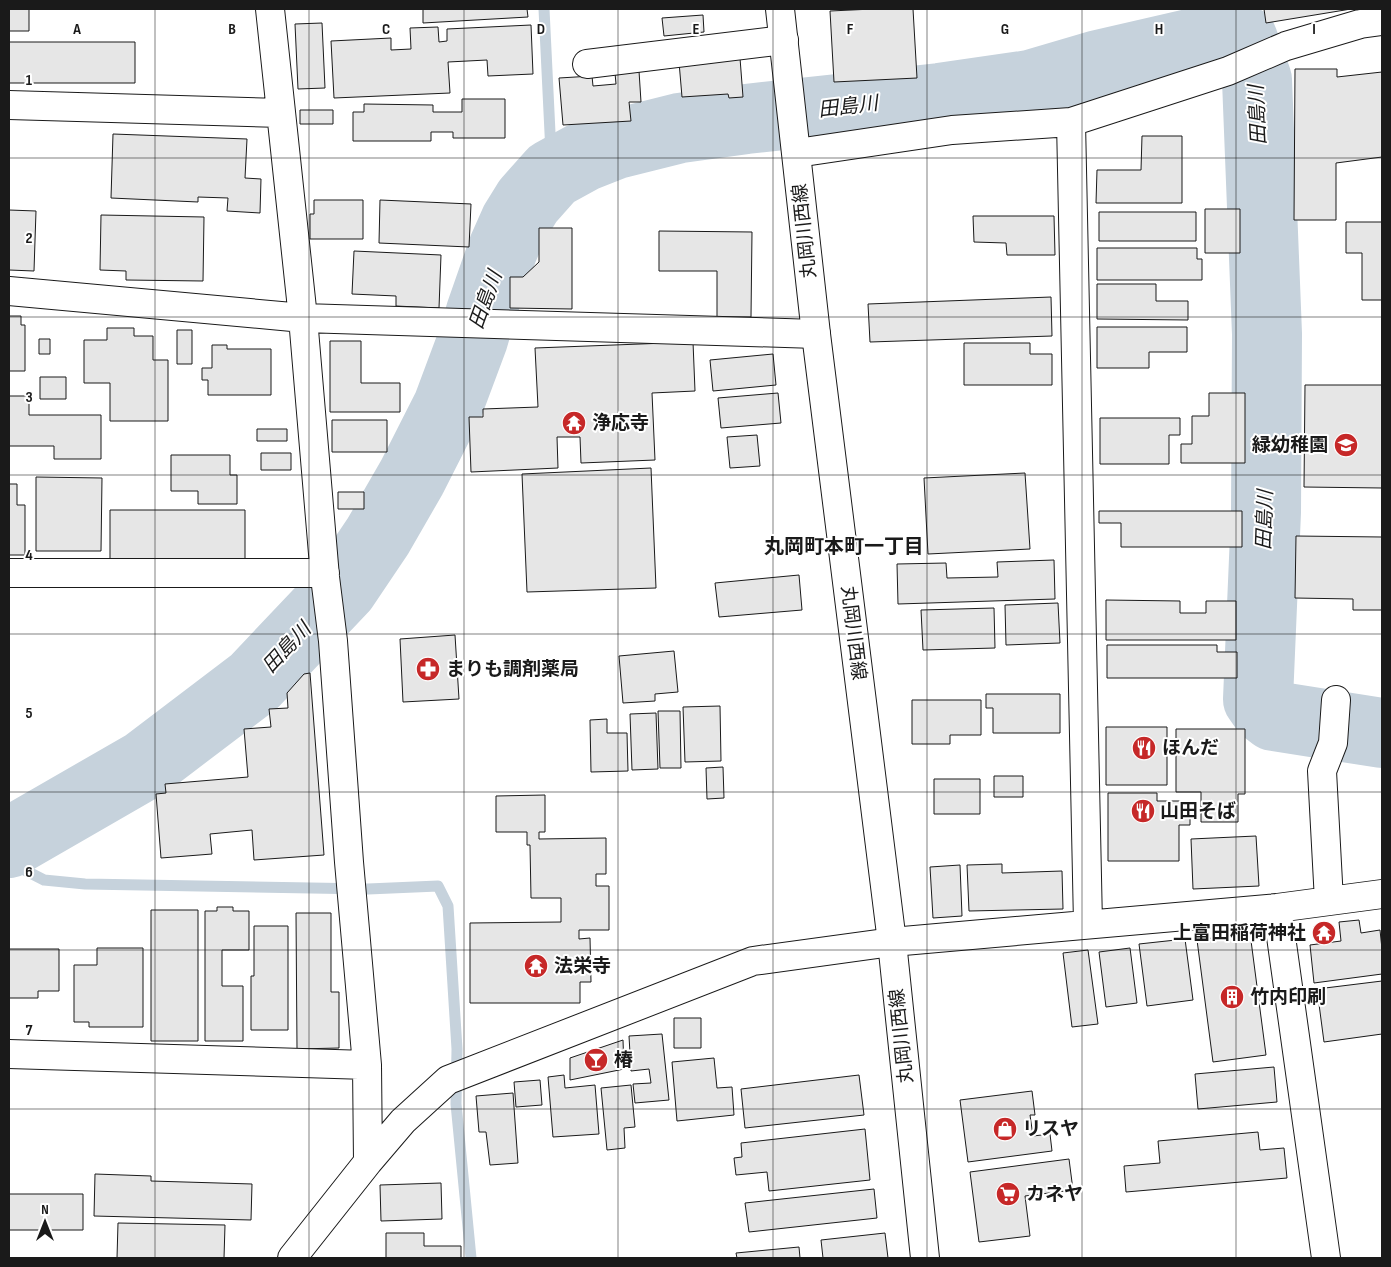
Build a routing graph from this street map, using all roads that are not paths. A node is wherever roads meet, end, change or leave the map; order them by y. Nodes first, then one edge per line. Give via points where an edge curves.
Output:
1 (270, 9) edge
2 (780, 9) edge
3 (1382, 21) edge
4 (784, 40) junction
5 (587, 64) dead end
6 (9, 105) edge
7 (281, 113) junction
8 (1071, 122) junction
9 (797, 153) junction
10 (9, 291) edge
11 (303, 318) junction
12 (816, 334) junction
13 (9, 573) edge
14 (325, 575) junction
15 (1336, 700) dead end
16 (1382, 894) edge
17 (1329, 901) junction
18 (1278, 908) junction
19 (1088, 924) junction
20 (892, 942) junction
21 (9, 1054) edge
22 (367, 1065) junction
23 (368, 1162) junction
24 (292, 1258) edge
25 (925, 1258) edge
26 (1326, 1258) edge

1 - 7 street
2 - 4 street, 丸岡川西線
3 - 8 street via 1295,43 1228,71
4 - 5 street
4 - 9 street, 丸岡川西線
6 - 7 street
7 - 11 street
8 - 9 street via 952,130
8 - 19 street
9 - 12 street, 丸岡川西線
10 - 11 street
11 - 12 street
11 - 14 street
12 - 20 street, 丸岡川西線
13 - 14 street
14 - 22 street
15 - 17 street via 1333,743 1322,771
16 - 17 street
17 - 18 street
18 - 19 street
18 - 26 street
19 - 20 street
20 - 23 street via 753,961 448,1080 403,1121
20 - 25 street, 丸岡川西線
21 - 22 street
22 - 23 street
23 - 24 street

